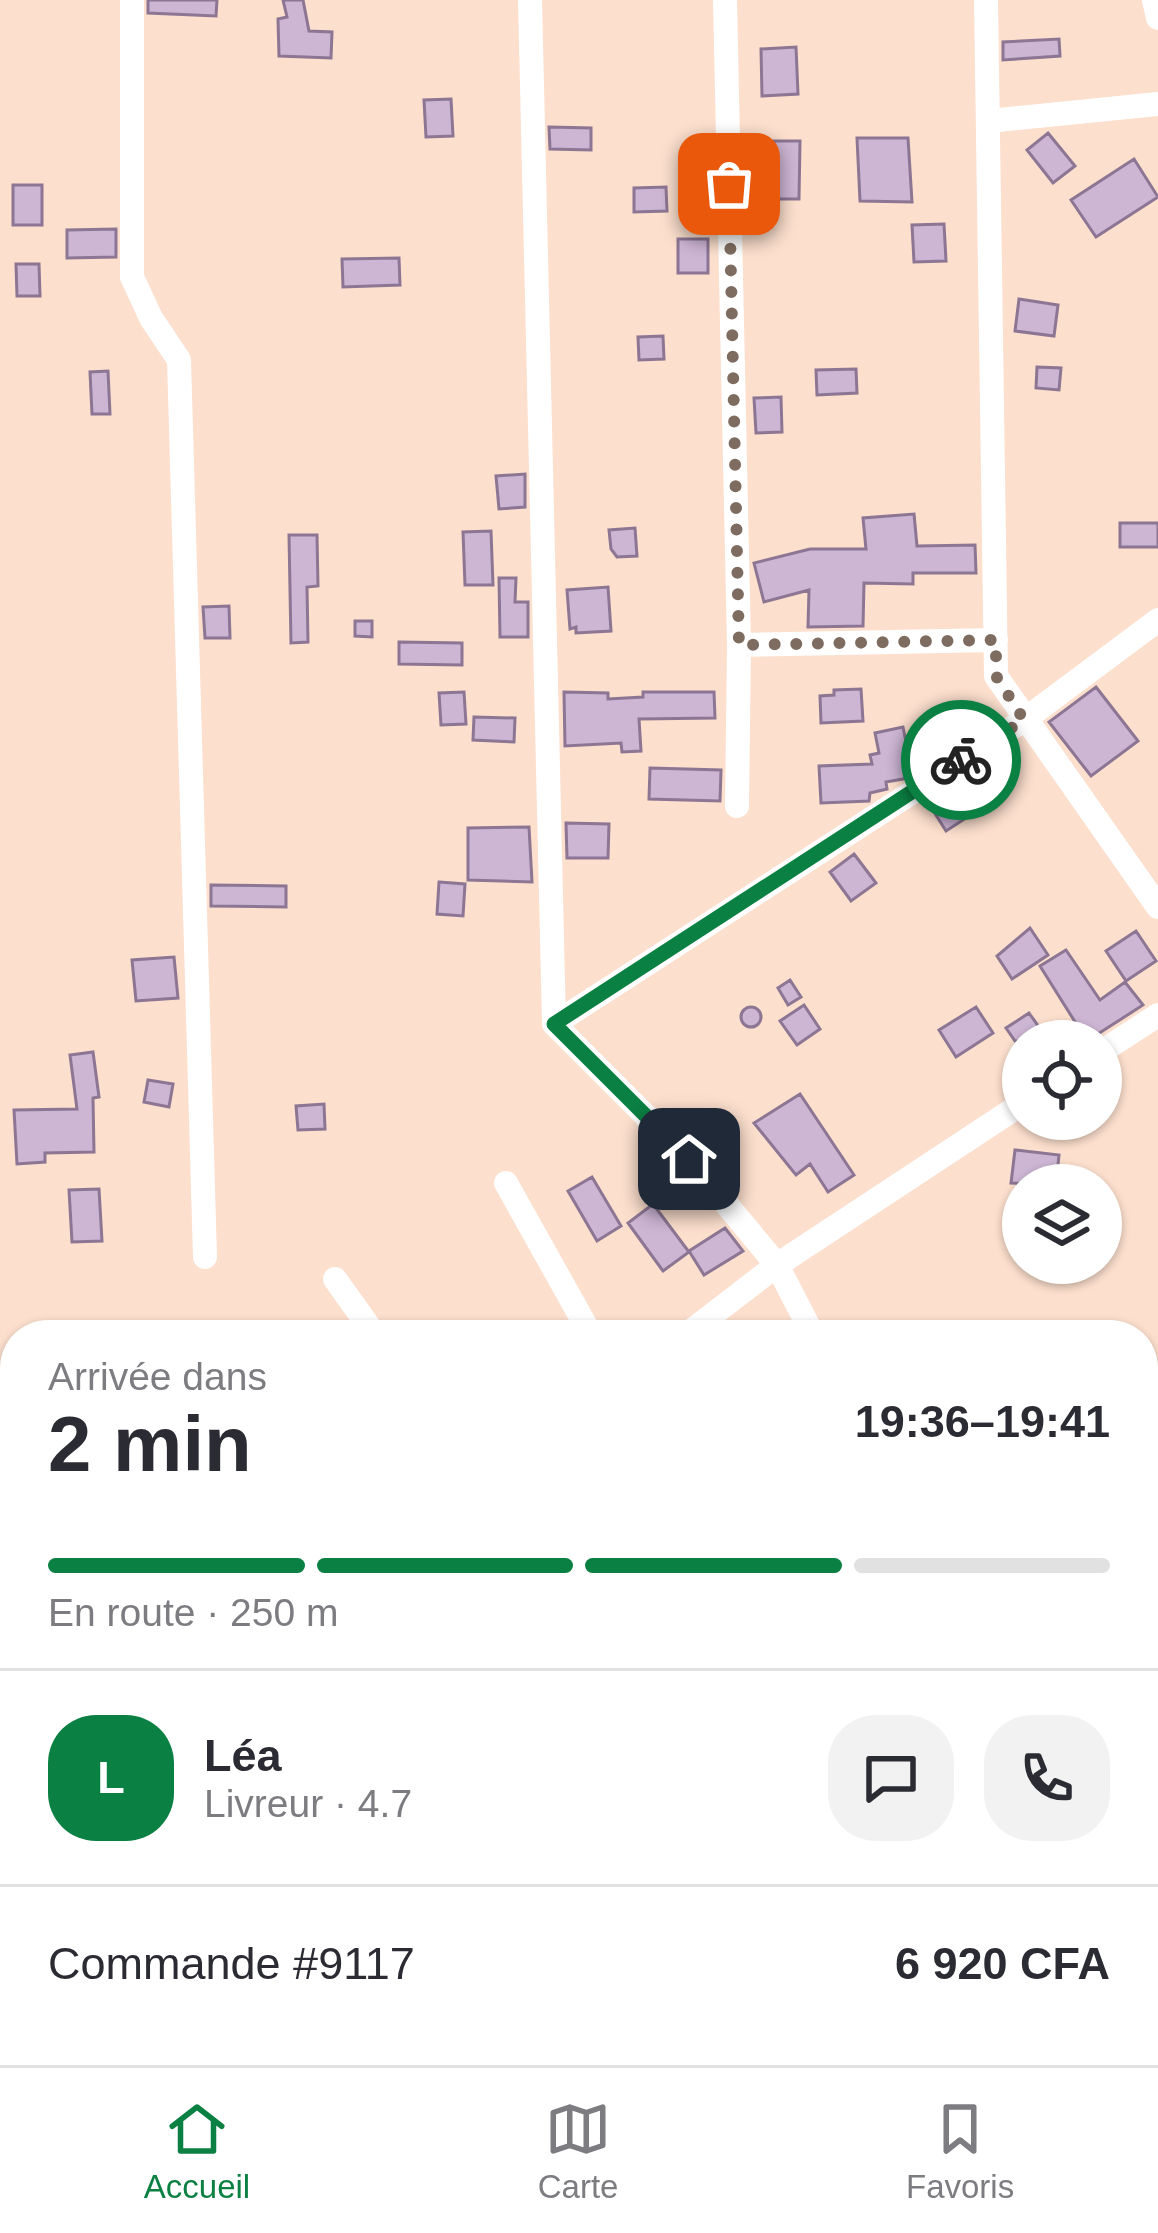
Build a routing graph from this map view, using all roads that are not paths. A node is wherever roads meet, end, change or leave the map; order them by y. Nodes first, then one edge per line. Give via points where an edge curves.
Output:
1 (132, 0) edge
2 (530, 0) edge
3 (725, 0) edge
4 (986, 0) edge
5 (1154, 0) edge
6 (1158, 18) edge
7 (1158, 104) edge
8 (988, 121) junction
9 (1158, 620) edge
10 (996, 640) junction
11 (739, 645) junction
12 (1024, 720) junction
13 (737, 806) dead end
14 (1158, 908) edge
15 (1158, 1015) edge
16 (554, 1024) junction
17 (1122, 1038) edge
18 (1002, 1117) edge
19 (506, 1183) dead end
20 (206, 1257) dead end
21 (777, 1265) junction
22 (335, 1279) dead end
23 (364, 1320) edge
24 (583, 1320) edge
25 (706, 1320) edge
26 (805, 1320) edge

1 - 20 street via 132,277 178,360
2 - 16 street
3 - 11 street
4 - 8 street
5 - 6 street
7 - 8 street
8 - 10 street
9 - 12 street
10 - 11 street
10 - 12 street via 996,676
11 - 13 street
12 - 14 street
12 - 16 street
15 - 17 street
16 - 21 street via 689,1159
18 - 21 street
19 - 24 street
21 - 25 street
21 - 26 street
22 - 23 street

